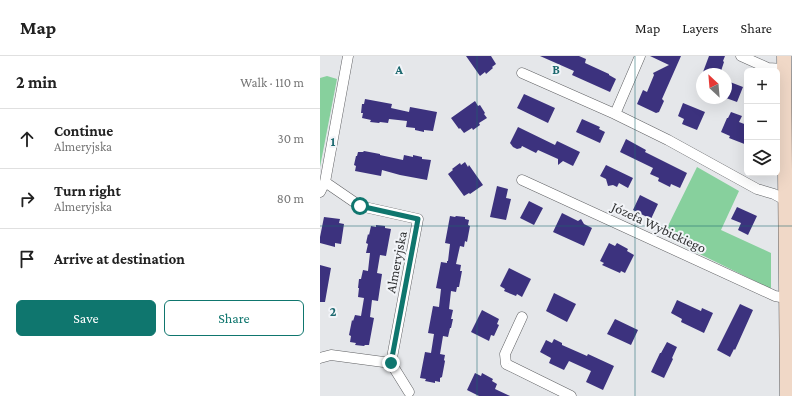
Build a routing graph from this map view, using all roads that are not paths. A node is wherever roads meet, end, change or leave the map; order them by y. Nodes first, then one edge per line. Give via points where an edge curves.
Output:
1 (348, 56) edge
2 (640, 56) edge
3 (741, 56) edge
4 (784, 62) edge
5 (522, 73) dead end
6 (615, 114) junction
7 (788, 154) edge
8 (522, 180) dead end
9 (325, 182) junction
10 (320, 192) edge
11 (785, 200) junction
12 (786, 298) junction
13 (522, 317) dead end
14 (320, 358) edge
15 (391, 363) junction
16 (409, 392) dead end
17 (571, 396) edge
18 (787, 396) edge

1 - 9 street
2 - 6 street
3 - 4 street via 768,68
4 - 7 street
5 - 6 street
6 - 11 street
7 - 11 street
8 - 12 street, Józefa Wybickiego via 775,296
9 - 10 street
9 - 15 street, Almeryjska via 360,206 418,219
11 - 12 street
12 - 18 street
13 - 17 street via 505,354 506,364
14 - 15 street via 331,355
15 - 16 street

